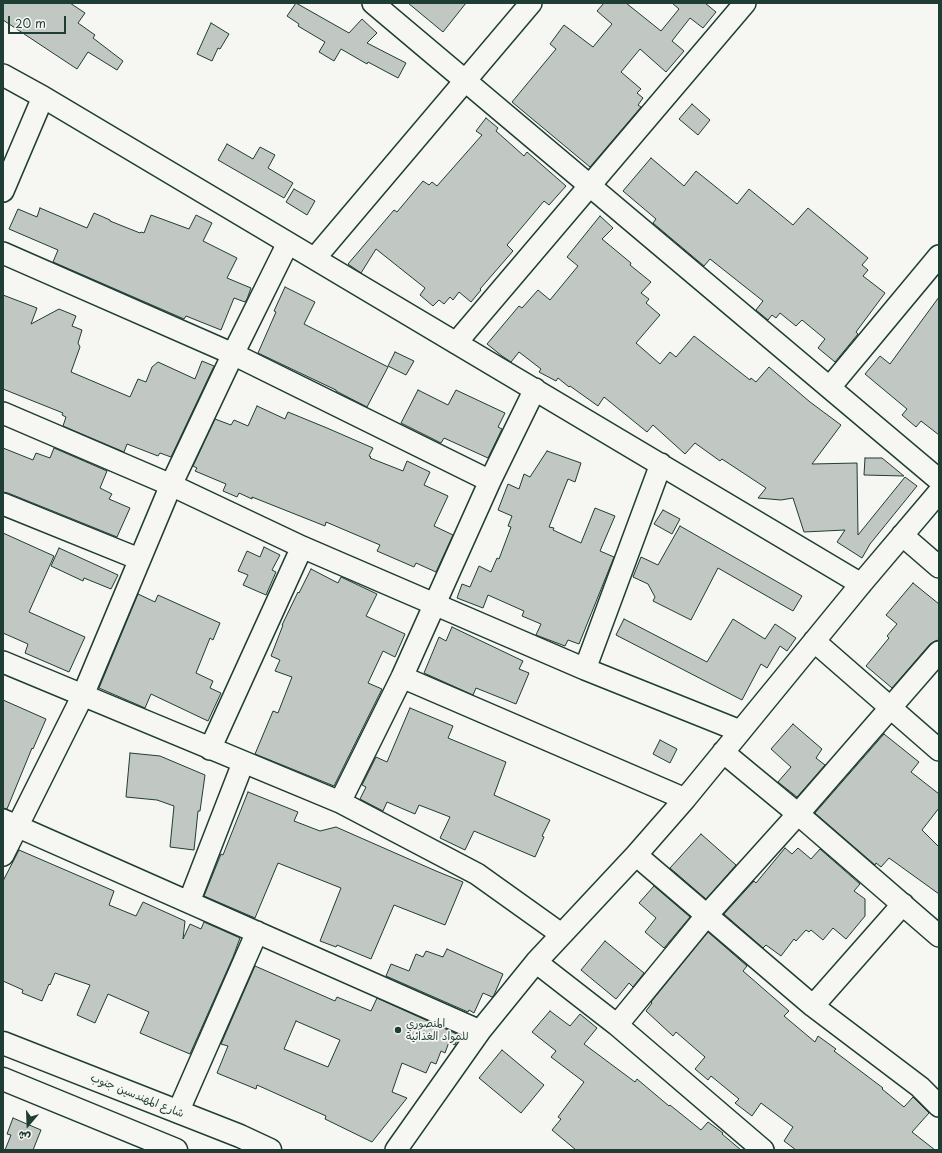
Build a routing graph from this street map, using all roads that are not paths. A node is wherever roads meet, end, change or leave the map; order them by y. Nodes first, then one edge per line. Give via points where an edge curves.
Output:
1 (373, 3) edge
2 (531, 3) edge
3 (745, 3) edge
4 (3, 75) edge
5 (465, 81) junction
6 (43, 97) junction
7 (589, 186) junction
8 (3, 191) edge
9 (288, 243) junction
10 (3, 254) edge
11 (939, 256) edge
12 (315, 258) junction
13 (456, 343) junction
14 (233, 354) junction
15 (830, 387) junction
16 (535, 389) junction
17 (3, 413) edge
18 (661, 464) junction
19 (939, 480) edge
20 (490, 481) junction
21 (171, 485) junction
22 (939, 492) edge
23 (3, 504) edge
24 (902, 535) junction
25 (302, 547) junction
26 (139, 559) junction
27 (939, 567) edge
28 (861, 584) junction
29 (434, 604) junction
30 (814, 641) junction
31 (939, 652) edge
32 (3, 662) edge
33 (585, 669) junction
34 (402, 677) junction
35 (83, 695) junction
36 (891, 708) junction
37 (740, 731) junction
38 (210, 749) junction
39 (939, 750) edge
40 (723, 752) junction
41 (243, 763) junction
42 (685, 799) junction
43 (340, 802) junction
44 (798, 814) junction
45 (10, 824) edge
46 (3, 855) edge
47 (636, 855) junction
48 (189, 902) junction
49 (903, 904) junction
50 (706, 915) junction
51 (257, 932) junction
52 (561, 934) junction
53 (939, 936) edge
54 (536, 962) junction
55 (813, 1006) junction
56 (617, 1025) junction
57 (480, 1031) junction
58 (3, 1042) edge
59 (3, 1079) edge
60 (939, 1106) edge
61 (178, 1112) junction
62 (176, 1150) edge
63 (270, 1150) edge
64 (396, 1150) edge
65 (763, 1150) edge

1 - 5 street
2 - 5 street
3 - 7 street
4 - 6 street
5 - 7 street
5 - 12 street
6 - 8 street
6 - 9 street
7 - 13 street
7 - 15 street
9 - 12 street
9 - 14 street
10 - 14 street
11 - 15 street
12 - 13 street
13 - 16 street
14 - 20 street
14 - 21 street
15 - 19 street
16 - 18 street
16 - 20 street
17 - 21 street
18 - 28 street
18 - 33 street
20 - 29 street
21 - 25 street
21 - 26 street
22 - 24 street
23 - 26 street
24 - 27 street
24 - 28 street
25 - 29 street
25 - 38 street
26 - 35 street
28 - 30 street
29 - 33 street
29 - 34 street
30 - 36 street
30 - 37 street
31 - 36 street
32 - 35 street
33 - 37 street
34 - 42 street
34 - 43 street
35 - 38 street
35 - 45 street
36 - 39 street
36 - 44 street
37 - 40 street
38 - 41 street
40 - 42 street
40 - 44 street
41 - 43 street
41 - 48 street
42 - 47 street
43 - 52 street via 477,874
44 - 49 street
44 - 50 street
45 - 46 street
45 - 48 street
47 - 50 street
47 - 52 street
48 - 51 street
49 - 53 street
49 - 55 street
50 - 55 street
50 - 56 street
51 - 57 street
51 - 61 street
52 - 54 street
54 - 56 street
54 - 57 street
55 - 60 street via 910,1078
56 - 65 street
57 - 64 street
58 - 61 highway, شارع المهندسين جنوب
59 - 62 highway
61 - 63 highway, شارع المهندسين جنوب

